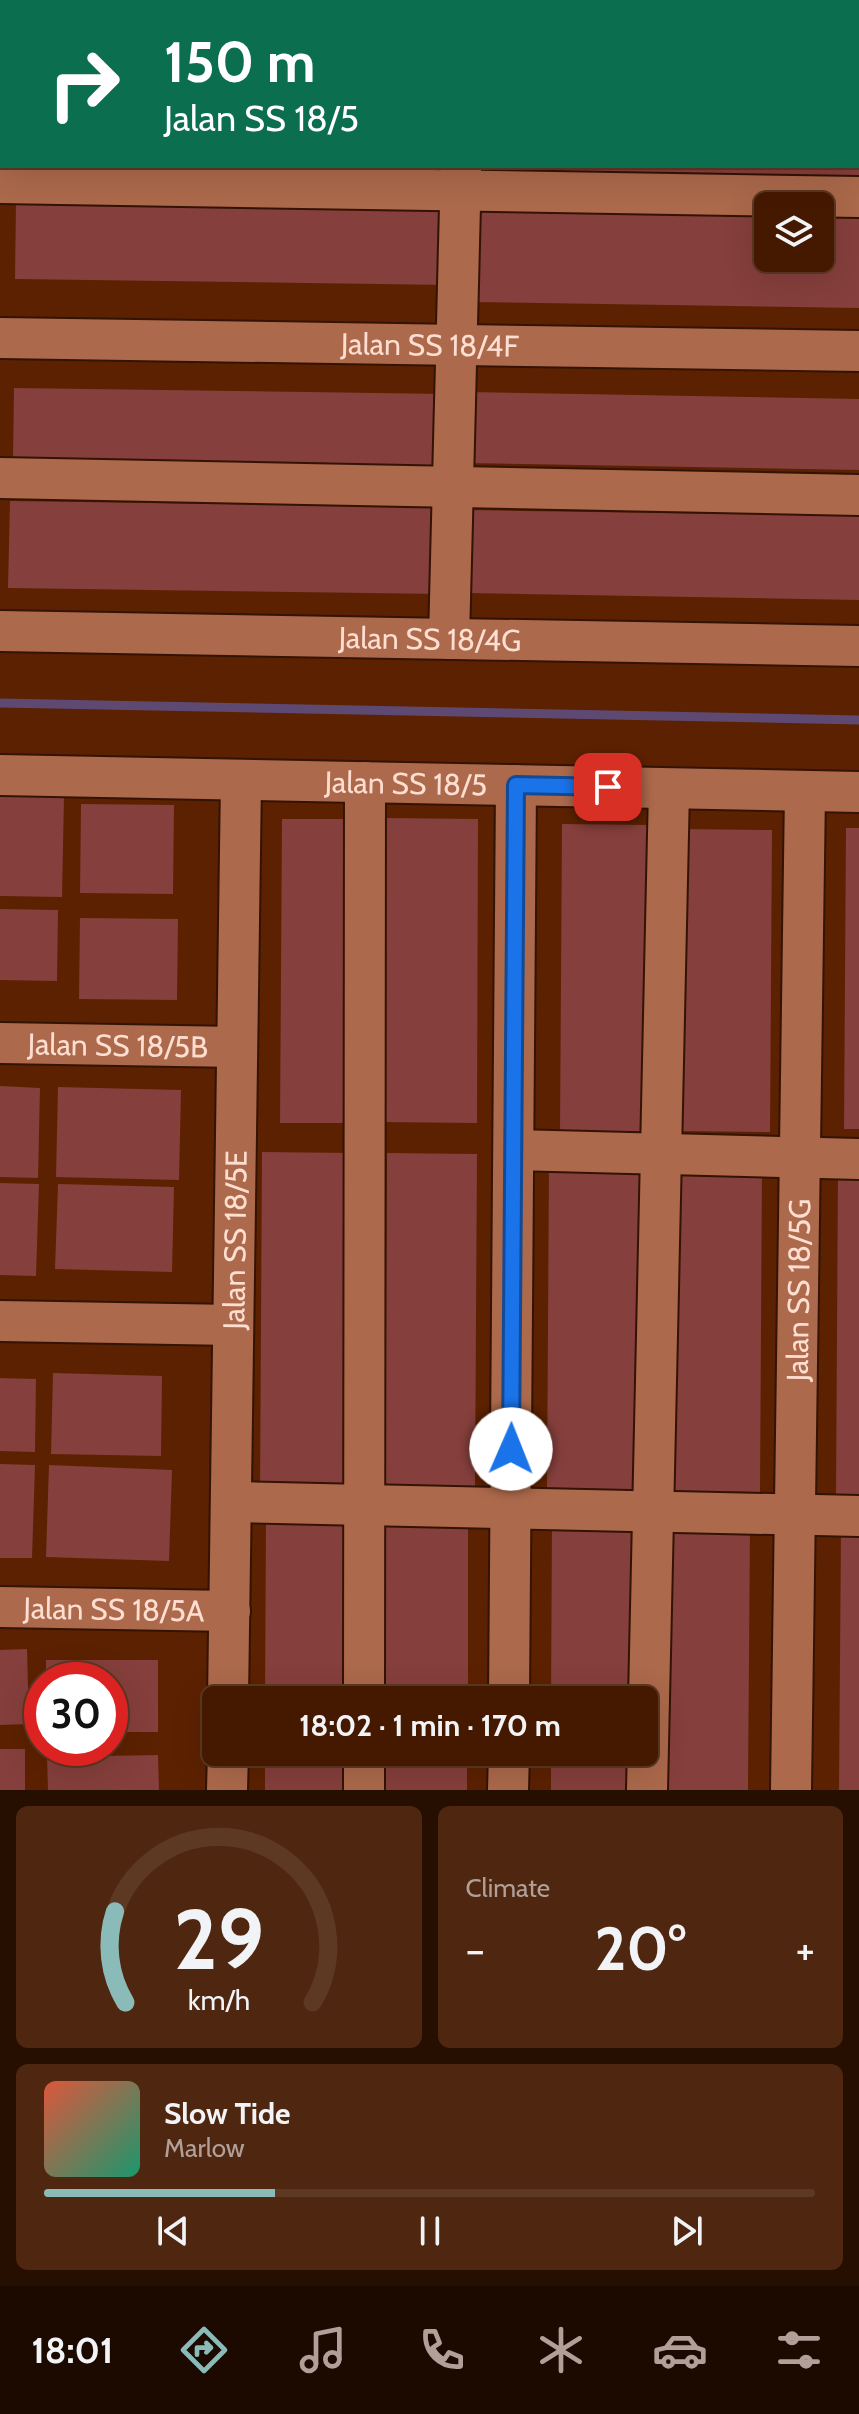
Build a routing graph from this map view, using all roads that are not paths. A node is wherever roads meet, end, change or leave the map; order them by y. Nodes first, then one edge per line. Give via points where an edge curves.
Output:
1 (460, 178) edge
2 (0, 183) edge
3 (859, 197) edge
4 (0, 338) edge
5 (456, 345) junction
6 (859, 351) edge
7 (0, 478) edge
8 (453, 487) junction
9 (859, 495) edge
10 (0, 631) edge
11 (449, 639) junction
12 (859, 646) edge
13 (0, 775) edge
14 (241, 780) junction
15 (365, 782) junction
16 (516, 785) junction
17 (669, 789) junction
18 (805, 791) junction
19 (859, 792) edge
20 (0, 1043) edge
21 (237, 1047) junction
22 (514, 1150) junction
23 (661, 1154) junction
24 (800, 1158) junction
25 (859, 1159) edge
26 (0, 1321) edge
27 (233, 1325) junction
28 (231, 1502) junction
29 (364, 1506) junction
30 (511, 1509) junction
31 (653, 1512) junction
32 (795, 1515) junction
33 (859, 1516) edge
34 (0, 1607) edge
35 (230, 1611) junction
36 (228, 1686) edge
37 (364, 1686) edge
38 (509, 1686) edge
39 (228, 1766) edge
40 (364, 1766) edge
41 (509, 1766) edge
42 (227, 1790) edge
43 (364, 1790) edge
44 (508, 1790) edge
45 (647, 1790) edge
46 (791, 1790) edge

1 - 2 street
1 - 3 street
1 - 5 street
4 - 5 street, Jalan SS 18/4F
5 - 6 street, Jalan SS 18/4F
5 - 8 street
7 - 8 street
8 - 9 street
8 - 11 street
10 - 11 street, Jalan SS 18/4G
11 - 12 street, Jalan SS 18/4G
13 - 14 street, Jalan SS 18/5
14 - 15 street, Jalan SS 18/5
14 - 21 street, Jalan SS 18/5E
15 - 16 street, Jalan SS 18/5
15 - 29 street
16 - 17 street, Jalan SS 18/5
16 - 22 street
17 - 18 street, Jalan SS 18/5
17 - 23 street
18 - 19 street, Jalan SS 18/5
18 - 24 street, Jalan SS 18/5G
20 - 21 street, Jalan SS 18/5B
21 - 27 street, Jalan SS 18/5E
22 - 23 street
22 - 30 street
23 - 24 street
23 - 31 street
24 - 25 street
24 - 32 street, Jalan SS 18/5G
26 - 27 street
27 - 28 street, Jalan SS 18/5E
28 - 29 street
28 - 35 street, Jalan SS 18/5E
29 - 30 street
29 - 37 street
30 - 31 street
30 - 38 street
31 - 32 street
31 - 45 street
32 - 33 street
32 - 46 street, Jalan SS 18/5G
34 - 35 street, Jalan SS 18/5A
35 - 36 street, Jalan SS 18/5E
39 - 42 street
40 - 43 street
41 - 44 street

